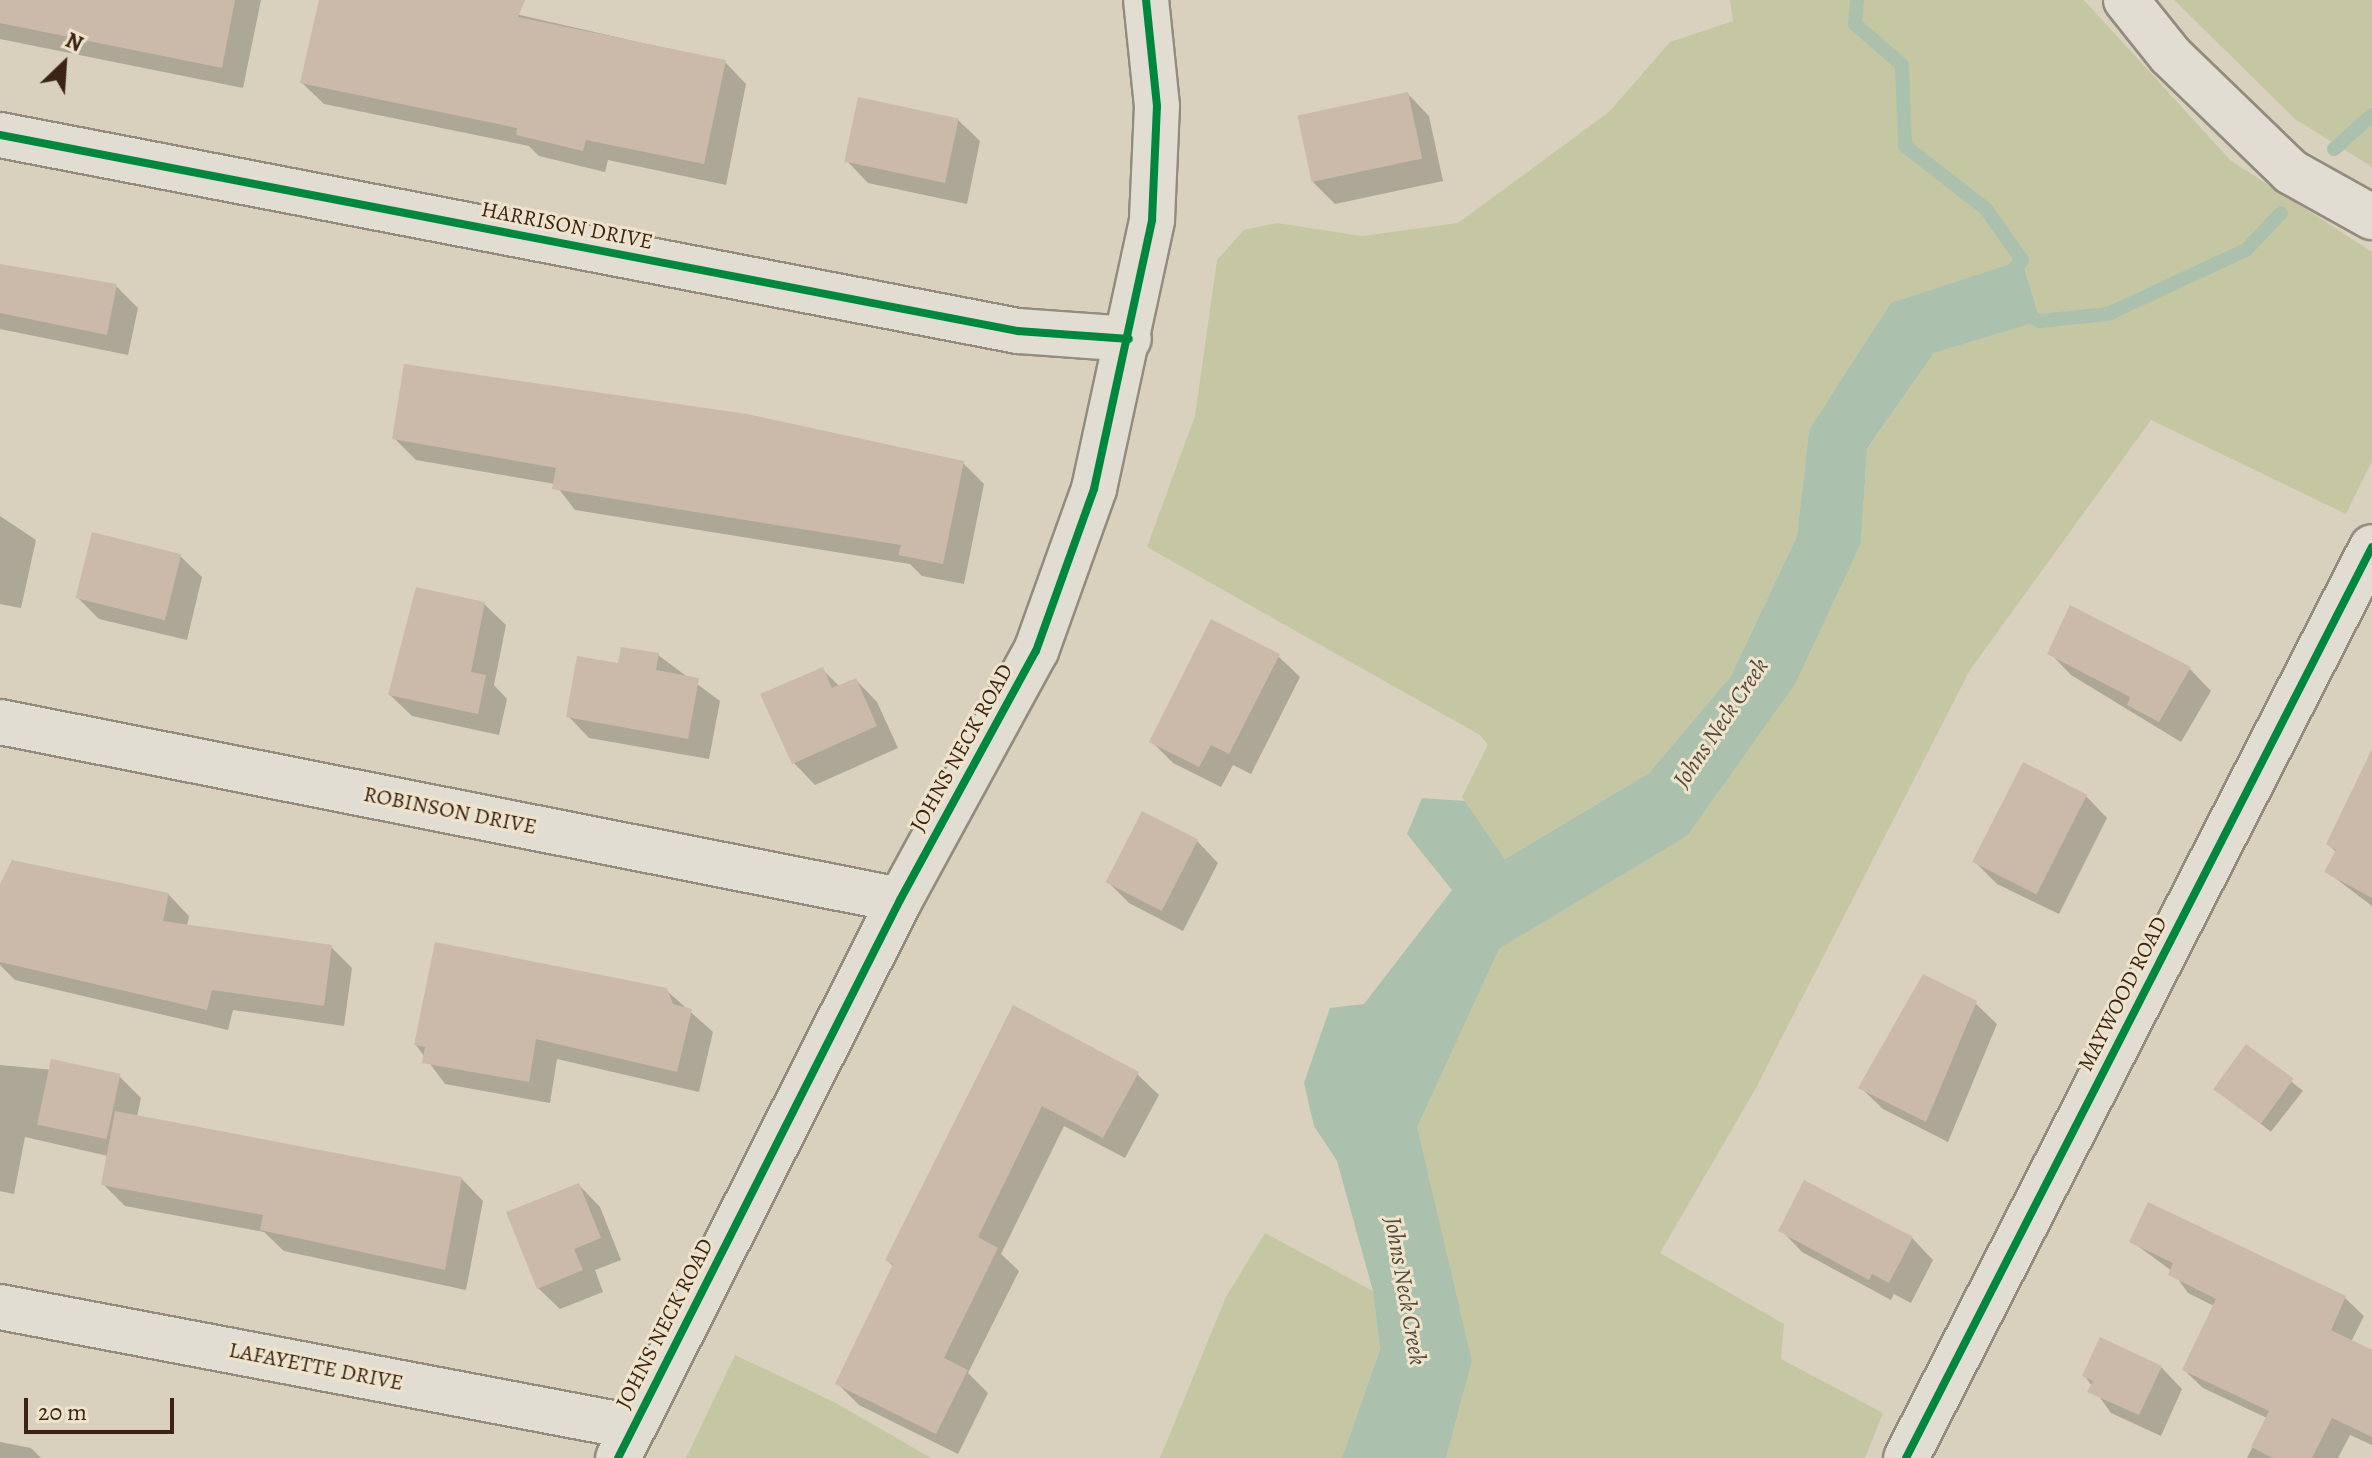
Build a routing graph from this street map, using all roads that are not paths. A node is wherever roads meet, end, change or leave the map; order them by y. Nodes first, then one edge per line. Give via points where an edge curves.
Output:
1 (1146, 0) edge
2 (2126, 0) edge
3 (0, 135) edge
4 (2372, 217) edge
5 (1129, 339) junction
6 (2372, 547) edge
7 (0, 722) edge
8 (900, 900) junction
9 (0, 1307) edge
10 (625, 1443) edge
11 (1906, 1458) edge

1 - 5 street, JOHNS NECK ROAD via 1157,106 1152,220
2 - 4 street via 2170,55 2291,172
3 - 5 street, HARRISON DRIVE via 1018,331
5 - 8 street, JOHNS NECK ROAD via 1094,489 1036,651
6 - 11 street, MAYWOOD ROAD
7 - 8 street, ROBINSON DRIVE
8 - 10 street, JOHNS NECK ROAD
9 - 10 street, LAFAYETTE DRIVE

